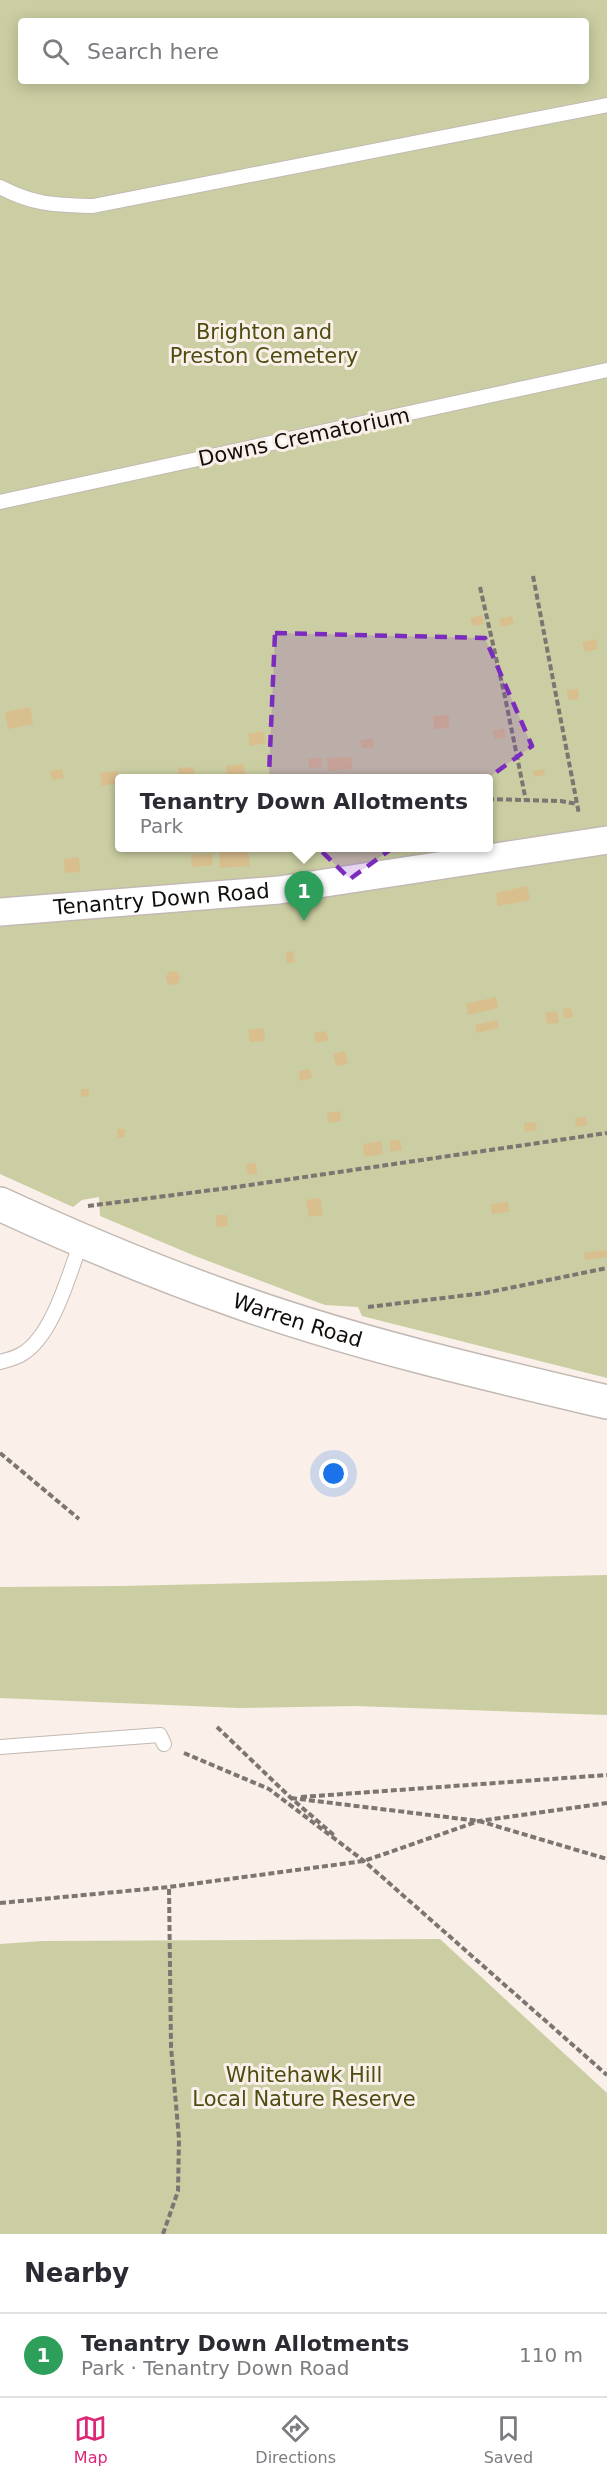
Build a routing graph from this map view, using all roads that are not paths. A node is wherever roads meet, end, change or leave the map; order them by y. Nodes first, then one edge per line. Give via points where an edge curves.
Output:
1 (607, 105) edge
2 (0, 187) edge
3 (607, 370) edge
4 (0, 502) edge
5 (607, 840) edge
6 (0, 912) edge
7 (0, 1204) edge
8 (83, 1228) junction
9 (0, 1362) edge
10 (607, 1402) edge
11 (164, 1744) road end
12 (0, 1747) edge

1 - 2 lane via 93,206 48,205
3 - 4 lane, Downs Crematorium
5 - 6 street, Tenantry Down Road via 279,890
7 - 8 street, Warren Road
8 - 9 lane via 48,1325 22,1355
8 - 10 street, Warren Road via 232,1300 372,1342
11 - 12 lane via 160,1735

